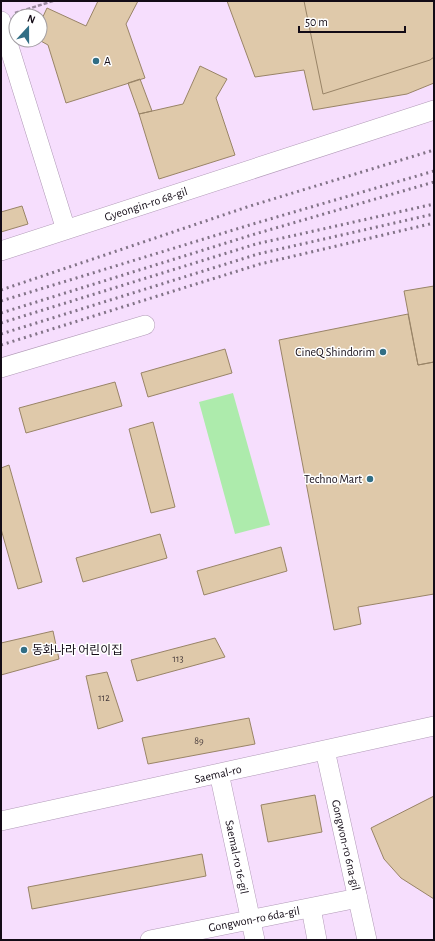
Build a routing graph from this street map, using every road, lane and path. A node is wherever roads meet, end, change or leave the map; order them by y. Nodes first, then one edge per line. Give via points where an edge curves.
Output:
1 (53, 1) edge
2 (33, 8) edge
3 (16, 48) edge
4 (434, 110) edge
5 (66, 230) junction
6 (1, 251) edge
7 (145, 325) dead end
8 (1, 368) edge
9 (434, 726) edge
10 (325, 750) junction
11 (219, 773) junction
12 (1, 821) edge
13 (358, 898) junction
14 (311, 908) junction
15 (250, 920) junction
16 (179, 937) edge
17 (150, 940) edge
18 (255, 940) edge
19 (317, 940) edge
20 (367, 940) edge

1 - 2 path
3 - 5 street
4 - 5 street, Gyeongin-ro 68-gil
5 - 6 street, Gyeongin-ro 68-gil
7 - 8 street
9 - 10 street, Saemal-ro
10 - 11 street, Saemal-ro
10 - 13 street, Gongwon-ro 6na-gil
11 - 12 street, Saemal-ro
11 - 15 street, Saemal-ro 16-gil
13 - 14 street, Gongwon-ro 6da-gil
13 - 20 street, Gongwon-ro 6na-gil
14 - 15 street, Gongwon-ro 6da-gil
14 - 19 street
15 - 16 street, Gongwon-ro 6da-gil
15 - 18 street, Saemal-ro 16-gil
16 - 17 street, Gongwon-ro 6da-gil

